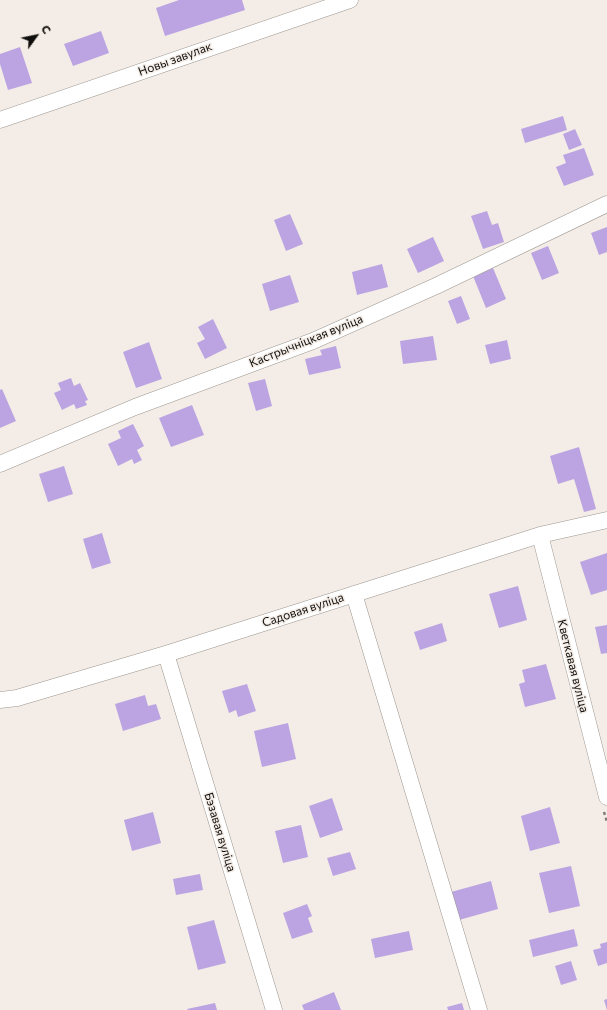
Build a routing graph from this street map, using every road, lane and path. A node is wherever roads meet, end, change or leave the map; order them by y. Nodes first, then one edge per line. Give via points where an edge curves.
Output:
1 (350, 0) edge
2 (0, 120) edge
3 (607, 204) edge
4 (0, 464) edge
5 (607, 520) edge
6 (540, 535) junction
7 (354, 594) junction
8 (166, 654) junction
9 (0, 700) edge
10 (607, 797) edge
11 (274, 1010) edge
12 (479, 1010) edge

1 - 2 street, Новы завулак
3 - 4 street, Кастрычніцкая вуліца via 313,340 135,407
5 - 6 street, Садовая вуліца
6 - 7 street, Садовая вуліца
6 - 10 street, Кветкавая вуліца
7 - 8 street, Садовая вуліца
7 - 12 street
8 - 9 street, Садовая вуліца via 17,698
8 - 11 street, Бэзавая вуліца

